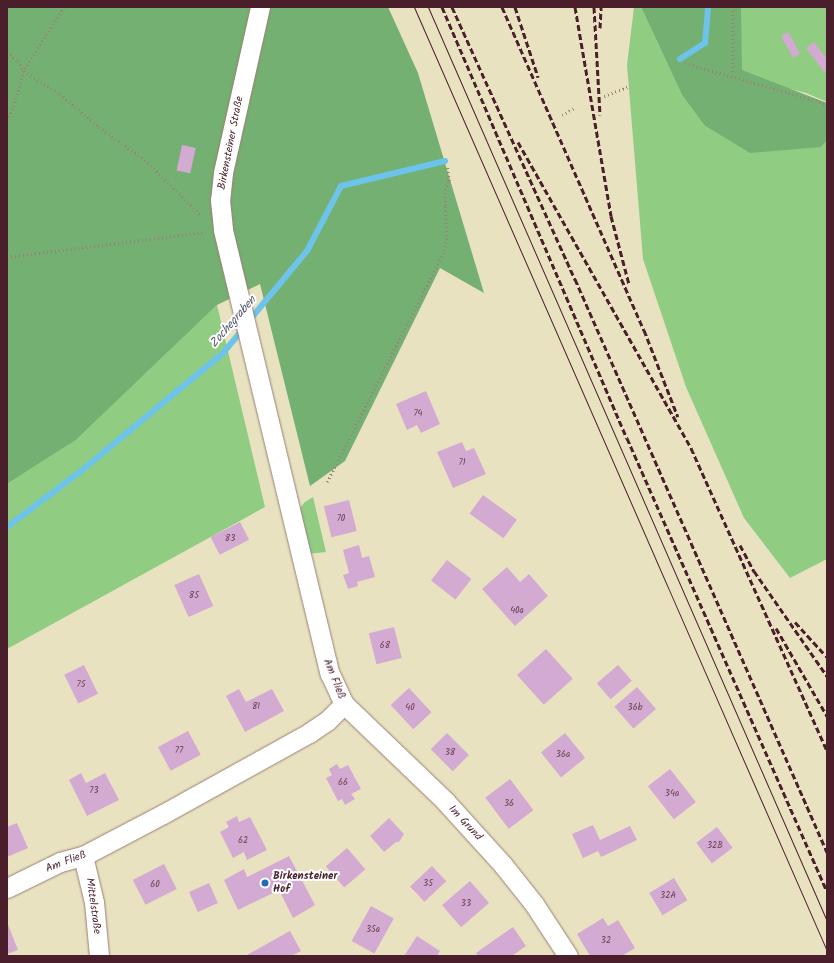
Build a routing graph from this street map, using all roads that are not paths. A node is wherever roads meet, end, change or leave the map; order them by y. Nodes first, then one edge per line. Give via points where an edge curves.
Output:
1 (260, 7) edge
2 (252, 349) joint
3 (344, 704) junction
4 (83, 856) junction
5 (7, 888) edge
6 (99, 956) edge
7 (568, 956) edge

1 - 2 street, Birkensteiner Straße via 223,173 218,230
2 - 3 street, Am Fließ via 320,641 330,674
3 - 4 street, Am Fließ via 327,721 309,733
3 - 7 street, Im Grund via 445,801 503,865 534,904
4 - 5 street, Am Fließ via 60,862
4 - 6 street, Mittelstraße via 94,902

